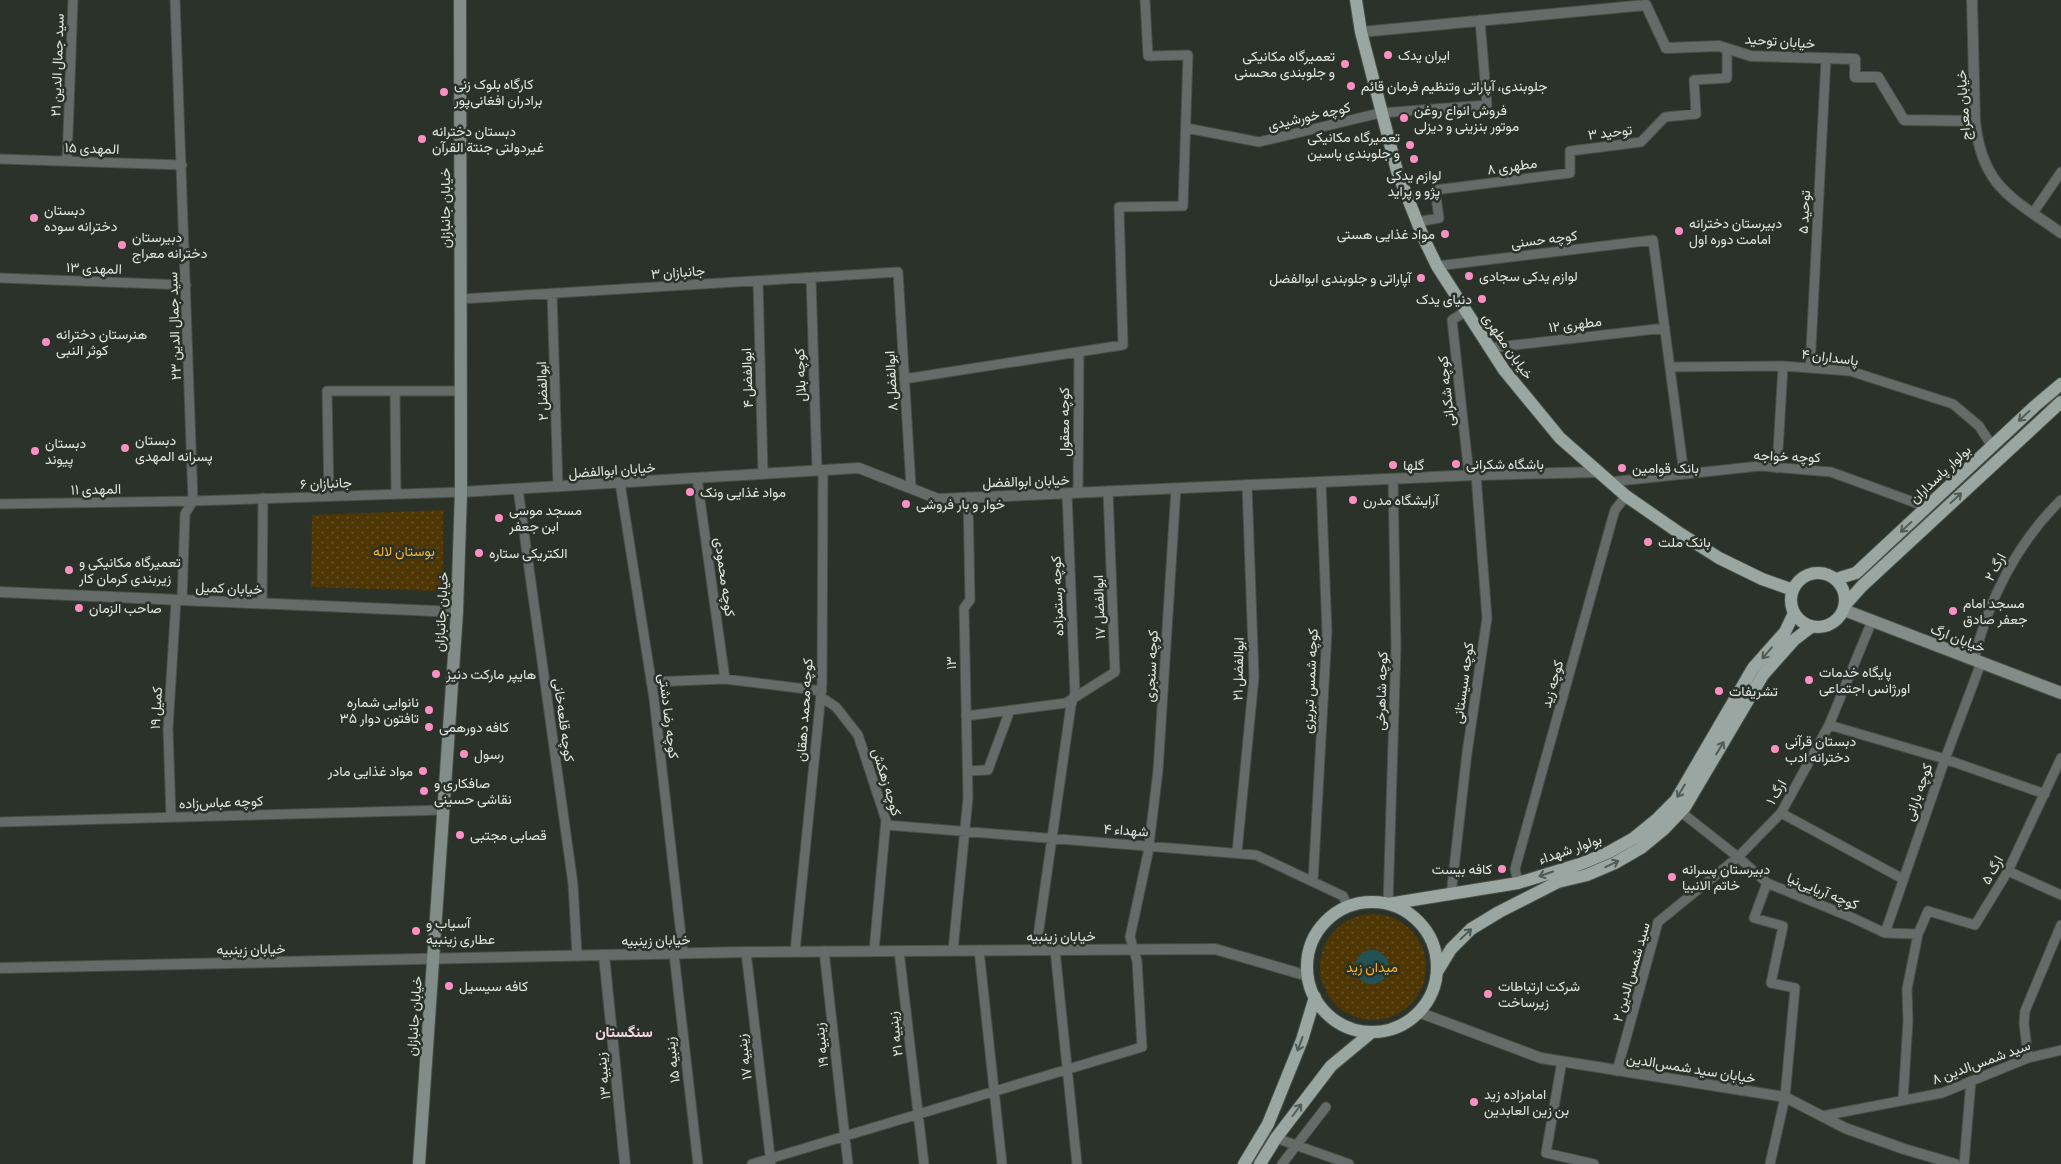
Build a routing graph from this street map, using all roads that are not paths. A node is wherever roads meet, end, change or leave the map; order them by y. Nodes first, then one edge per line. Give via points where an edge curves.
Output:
1 (74, 0) edge
2 (175, 0) edge
3 (460, 0) edge
4 (1145, 0) edge
5 (1356, 0) edge
6 (1972, 0) edge
7 (1480, 20) junction
8 (1360, 32) junction
9 (1727, 49) junction
10 (1826, 58) junction
11 (1380, 113) junction
12 (1976, 121) junction
13 (1186, 128) junction
14 (1570, 152) joint
15 (0, 160) edge
16 (67, 162) junction
17 (182, 165) junction
18 (2061, 172) edge
19 (2033, 213) junction
20 (1417, 222) junction
21 (2061, 232) edge
22 (1437, 266) junction
23 (898, 272) joint
24 (0, 278) edge
25 (811, 278) junction
26 (758, 281) junction
27 (186, 285) junction
28 (552, 294) junction
29 (460, 299) junction
30 (1466, 311) junction
31 (1665, 328) junction
32 (1489, 348) junction
33 (1079, 352) junction
34 (1782, 366) junction
35 (1670, 367) junction
36 (1810, 368) junction
37 (904, 379) junction
38 (2061, 384) edge
39 (395, 391) junction
40 (461, 391) junction
41 (2060, 404) edge
42 (1992, 446) junction
43 (1777, 468) junction
44 (820, 471) junction
45 (1599, 472) junction
46 (763, 474) junction
47 (1684, 474) junction
48 (1472, 475) junction
49 (697, 478) junction
50 (1393, 479) junction
51 (1321, 482) junction
52 (1610, 482) junction
53 (620, 483) junction
54 (1246, 485) junction
55 (558, 487) junction
56 (911, 487) junction
57 (1176, 488) junction
58 (518, 489) junction
59 (1108, 491) junction
60 (461, 492) junction
61 (1072, 493) junction
62 (396, 494) junction
63 (328, 496) junction
64 (1626, 496) junction
65 (968, 497) junction
66 (263, 498) junction
67 (2061, 500) edge
68 (193, 501) junction
69 (0, 504) edge
70 (1928, 507) junction
71 (1836, 579) junction
72 (1793, 590) junction
73 (0, 592) edge
74 (179, 600) junction
75 (262, 604) junction
76 (1844, 607) junction
77 (456, 612) junction
78 (1794, 613) junction
79 (1872, 621) junction
80 (1811, 627) junction
81 (1978, 661) junction
82 (725, 679) junction
83 (651, 682) junction
84 (2061, 693) edge
85 (821, 694) junction
86 (1073, 698) junction
87 (1010, 710) junction
88 (966, 716) junction
89 (1829, 725) junction
90 (2061, 758) edge
91 (1945, 759) junction
92 (968, 771) junction
93 (2045, 794) junction
94 (443, 810) junction
95 (1680, 812) junction
96 (1782, 813) junction
97 (171, 817) junction
98 (0, 822) edge
99 (886, 825) junction
100 (966, 831) junction
101 (1052, 838) junction
102 (1148, 845) junction
103 (1237, 852) junction
104 (1738, 857) junction
105 (2008, 871) junction
106 (1903, 879) junction
107 (1313, 882) junction
108 (1766, 882) junction
109 (1518, 883) junction
110 (1451, 895) junction
111 (2061, 895) edge
112 (1388, 904) junction
113 (1348, 907) junction
114 (2061, 925) edge
115 (1884, 932) junction
116 (1918, 934) junction
117 (1134, 949) junction
118 (953, 950) junction
119 (979, 950) junction
120 (1036, 950) junction
121 (1056, 950) junction
122 (795, 951) junction
123 (824, 951) junction
124 (874, 951) junction
125 (900, 951) junction
126 (746, 952) junction
127 (678, 953) junction
128 (604, 955) junction
129 (577, 956) junction
130 (433, 959) junction
131 (0, 968) edge
132 (1437, 972) junction
133 (1308, 976) junction
134 (1315, 997) junction
135 (1418, 1012) junction
136 (1372, 1032) junction
137 (2061, 1050) edge
138 (2028, 1058) junction
139 (1562, 1061) junction
140 (1068, 1070) junction
141 (1617, 1071) junction
142 (1971, 1081) junction
143 (994, 1092) junction
144 (1785, 1097) junction
145 (1903, 1100) junction
146 (1326, 1107) dead end
147 (918, 1114) junction
148 (1822, 1116) junction
149 (845, 1136) junction
150 (1276, 1138) junction
151 (1297, 1145) junction
152 (770, 1161) edge
153 (419, 1164) edge
154 (625, 1164) edge
155 (698, 1164) edge
156 (752, 1164) edge
157 (848, 1164) edge
158 (924, 1164) edge
159 (1002, 1164) edge
160 (1077, 1164) edge
161 (1244, 1164) edge
162 (1260, 1164) edge
163 (1282, 1164) edge
164 (1349, 1164) edge
165 (1594, 1164) edge
166 (1770, 1164) edge
167 (1956, 1164) edge
168 (1964, 1164) edge

1 - 16 street, سید جمال الدین ۲۱
2 - 17 street, سید جمال الدین ۲۳
3 - 29 main road, خیابان جانبازان
4 - 13 street via 1148,56 1188,54
5 - 8 main road, خیابان مطهری
6 - 12 street, خیابان معراج
7 - 8 street, خیابان توحید
7 - 9 street, خیابان توحید via 1646,4 1666,48 1719,46
7 - 11 street, کوچه خورشیدی via 1486,105
8 - 11 main road, خیابان مطهری
9 - 10 street, خیابان توحید via 1751,56
9 - 14 street, توحید ۳ via 1727,78 1694,80 1696,114 1665,117 1641,142
10 - 12 street, خیابان توحید via 1855,59 1855,77 1878,77 1904,120
10 - 36 street, توحید ۵
11 - 13 street, کوچه خورشیدی via 1259,142
11 - 20 main road, خیابان مطهری via 1396,172
12 - 19 street, خیابان معراج via 1980,151 1993,178 2002,190
13 - 33 street via 1183,206 1119,207 1123,344
14 - 20 street, مطهری ۸ via 1570,172 1435,190 1439,218
15 - 16 street, المهدی ۱۵
16 - 17 street, المهدی ۱۵
17 - 27 street, سید جمال الدین ۲۳
18 - 19 street
19 - 21 street, خیابان معراج
20 - 22 main road, خیابان مطهری
22 - 30 main road, خیابان مطهری
22 - 31 street, کوچه حسنی via 1654,240
23 - 25 street, جانبازان ۳
23 - 37 street, ابوالفضل ۸
24 - 27 street, المهدی ۱۳
25 - 26 street, جانبازان ۳
25 - 44 street, کوچه بلال
26 - 28 street, جانبازان ۳
26 - 46 street, ابوالفضل ۴
27 - 68 street, سید جمال الدین ۲۳
28 - 29 street, جانبازان ۳
28 - 55 street, ابوالفضل ۲
29 - 40 main road, خیابان جانبازان
30 - 32 main road, خیابان مطهری
30 - 48 street, کوچه شکرانی via 1452,320
31 - 32 street, مطهری ۱۲
31 - 35 street
32 - 45 main road, خیابان مطهری via 1560,438
33 - 37 street
33 - 61 street, کوچه معقول
34 - 35 street, پاسداران ۴
34 - 36 street, پاسداران ۴
34 - 43 street
35 - 47 street
36 - 42 street, پاسداران ۴ via 1850,371 1954,404 1979,426
37 - 56 street, ابوالفضل ۸
38 -> 42 main road, بولوار پاسداران
39 - 40 street
39 - 62 street
39 - 63 street via 328,391
40 - 60 main road, خیابان جانبازان
76 -> 41 main road, بولوار پاسداران via 1862,586
42 - 70 main road, بولوار پاسداران
43 - 47 street, کوچه خواجه via 1760,466
43 - 70 street, کوچه خواجه via 1831,472
44 - 46 street, خیابان ابوالفضل
44 - 56 street, خیابان ابوالفضل via 859,468
44 - 85 street, کوچه محمد دهقان
45 - 48 street, خیابان ابوالفضل
45 - 52 main road, خیابان مطهری
46 - 49 street, خیابان ابوالفضل
47 - 52 street, کوچه خواجه
48 - 50 street, خیابان ابوالفضل
48 - 110 street, کوچه سیستانی via 1487,618
49 - 53 street, خیابان ابوالفضل
49 - 82 street, کوچه محمودی
50 - 51 street, خیابان ابوالفضل
50 - 112 street, کوچه شاهرخی via 1396,646
51 - 54 street, خیابان ابوالفضل
51 - 107 street, کوچه شمس تبریزی via 1327,631
52 - 64 main road, خیابان مطهری
53 - 55 street, خیابان ابوالفضل
53 - 83 street, کوچه رضا دشتی
54 - 57 street, خیابان ابوالفضل
54 - 103 street, ابوالفضل ۲۱ via 1254,677
55 - 58 street, خیابان ابوالفضل
56 - 65 street, خیابان ابوالفضل via 938,499
57 - 59 street, خیابان ابوالفضل
57 - 102 street, کوچه سنجری via 1158,771
58 - 60 street, خیابان ابوالفضل
58 - 129 street, کوچه قلعه‌خانی via 573,884
59 - 61 street, خیابان ابوالفضل
59 - 86 street, ابوالفضل ۱۷ via 1115,672
60 - 62 street, جانبازان ۶
60 - 77 main road, خیابان جانبازان
61 - 65 street, خیابان ابوالفضل
61 - 86 street, کوچه رستمزاده
62 - 63 street, جانبازان ۶
63 - 66 street, جانبازان ۶
64 - 72 main road, خیابان مطهری via 1719,558
64 - 109 street, کوچه زید via 1612,520 1516,864
65 - 88 street, ۱۳ via 970,600 964,608
66 - 68 street, جانبازان ۶
66 - 75 street
67 - 81 street, ارگ ۲ via 2026,542 2004,578 1987,616
68 - 69 street, المهدی ۱۱
68 - 74 street, کمیل ۱۹ via 185,514
70 -> 71 main road, بولوار پاسداران via 1856,573
71 - 72 main road via 1814,573 1803,577
71 - 76 main road via 1845,593
72 - 78 main road via 1791,602
73 - 74 street, خیابان کمیل
74 - 75 street, خیابان کمیل
74 - 97 street, کمیل ۱۹ via 168,729
75 - 77 street, خیابان کمیل
76 - 79 main road, خیابان ارگ
76 - 80 main road via 1838,620 1828,626
77 - 94 main road, خیابان جانبازان
78 - 80 main road
78 -> 109 main road, بولوار شهداء via 1784,632 1753,668 1676,800 1656,820 1609,852
79 - 81 main road, خیابان ارگ
79 - 89 street, ارگ ۱
95 -> 80 main road, بولوار شهداء via 1763,675 1794,640
81 - 84 main road, خیابان ارگ
81 - 91 street, کوچه بارانی
82 - 83 street
82 - 85 street
83 - 127 street, کوچه رضا دشتی
85 - 99 street, کوچه زهکش via 858,735
85 - 122 street, کوچه محمد دهقان
86 - 87 street via 1066,703
86 - 101 street, کوچه رستمزاده
87 - 88 street
87 - 92 street via 988,770
88 - 92 street, ۱۳
89 - 91 street
89 - 96 street, ارگ ۱
90 - 93 street, ارگ ۵
91 - 93 street
91 - 106 street, کوچه بارانی
92 - 100 street, ۱۳
93 - 105 street, ارگ ۵
94 - 97 street, کوچه عباس‌زاده
94 - 130 main road, خیابان جانبازان
95 - 104 street, کوچه آریایی‌نیا
132 -> 95 main road, بولوار شهداء via 1451,949 1471,930 1498,912 1558,882 1587,875 1615,863 1644,845
96 - 104 street, ارگ ۱
96 - 106 street
97 - 98 street, کوچه عباس‌زاده
99 - 100 street, شهداء ۴
99 - 124 street, کوچه زهکش
100 - 101 street, شهداء ۴
100 - 118 street, ۱۳
101 - 102 street, شهداء ۴
101 - 120 street, کوچه رستمزاده
102 - 103 street, شهداء ۴
102 - 117 street, کوچه سنجری via 1130,937
103 - 107 street, شهداء ۴ via 1256,855
104 - 108 street, کوچه آریایی‌نیا
104 - 141 street, سید شمس‌الدین ۲ via 1658,922
105 - 111 street
105 - 116 street, ارگ ۵ via 1975,925 1928,911
106 - 115 street, کوچه بارانی
107 - 113 street, شهداء ۴ via 1343,896
108 - 115 street, کوچه آریایی‌نیا
108 - 144 street via 1754,918 1783,926 1771,983 1795,988
109 - 110 main road, بولوار شهداء
110 - 112 main road, بولوار شهداء
112 - 113 main road via 1369,902
112 - 132 main road via 1409,914 1425,929 1434,950
113 - 133 main road via 1329,919 1316,936 1309,955
114 - 138 street via 2025,1011
115 - 116 street, کوچه آریایی‌نیا
116 - 145 street via 1907,989
117 - 121 street, خیابان زینبیه
117 - 133 street, خیابان زینبیه via 1215,949
117 - 140 street, کوچه سنجری via 1142,1047
118 - 119 street, خیابان زینبیه
118 - 125 street, خیابان زینبیه
119 - 120 street, خیابان زینبیه
119 - 143 street
120 - 121 street, خیابان زینبیه
121 - 140 street
122 - 123 street, خیابان زینبیه
122 - 126 street, خیابان زینبیه
123 - 124 street, خیابان زینبیه
123 - 149 street, زینبیه ۱۹
124 - 125 street, خیابان زینبیه
125 - 147 street, زینبیه ۲۱
126 - 127 street, خیابان زینبیه
126 - 152 street, زینبیه ۱۷
127 - 128 street, خیابان زینبیه
127 - 155 street, زینبیه ۱۵
128 - 129 street, خیابان زینبیه
128 - 154 street, زینبیه ۱۳
129 - 130 street, خیابان زینبیه
130 - 131 street, خیابان زینبیه
130 - 153 main road, خیابان جانبازان
132 - 135 main road via 1431,994
133 - 134 main road
134 - 136 main road via 1336,1021 1349,1028
134 -> 161 main road via 1302,1040 1268,1124
135 - 136 main road via 1394,1028
135 - 139 street, خیابان سید شمس‌الدین via 1541,1058
150 -> 136 main road via 1331,1066
137 - 138 street, سید شمس‌الدین ۸
138 - 142 street, سید شمس‌الدین ۸
139 - 141 street, خیابان سید شمس‌الدین
139 - 165 street via 1546,1153
140 - 143 street
140 - 160 street
141 - 144 street, خیابان سید شمس‌الدین
142 - 145 street, سید شمس‌الدین ۸ via 1942,1093
142 - 168 street
143 - 147 street
143 - 159 street
144 - 148 street, خیابان سید شمس‌الدین
144 - 166 street
145 - 148 street, سید شمس‌الدین ۸
146 - 151 street
147 - 149 street
147 - 158 street, زینبیه ۲۱
148 - 167 street, خیابان سید شمس‌الدین via 1845,1128
149 - 152 street
149 - 157 street, زینبیه ۱۹
150 - 151 street
150 - 162 main road
151 - 163 street
151 - 164 street
152 - 156 street

